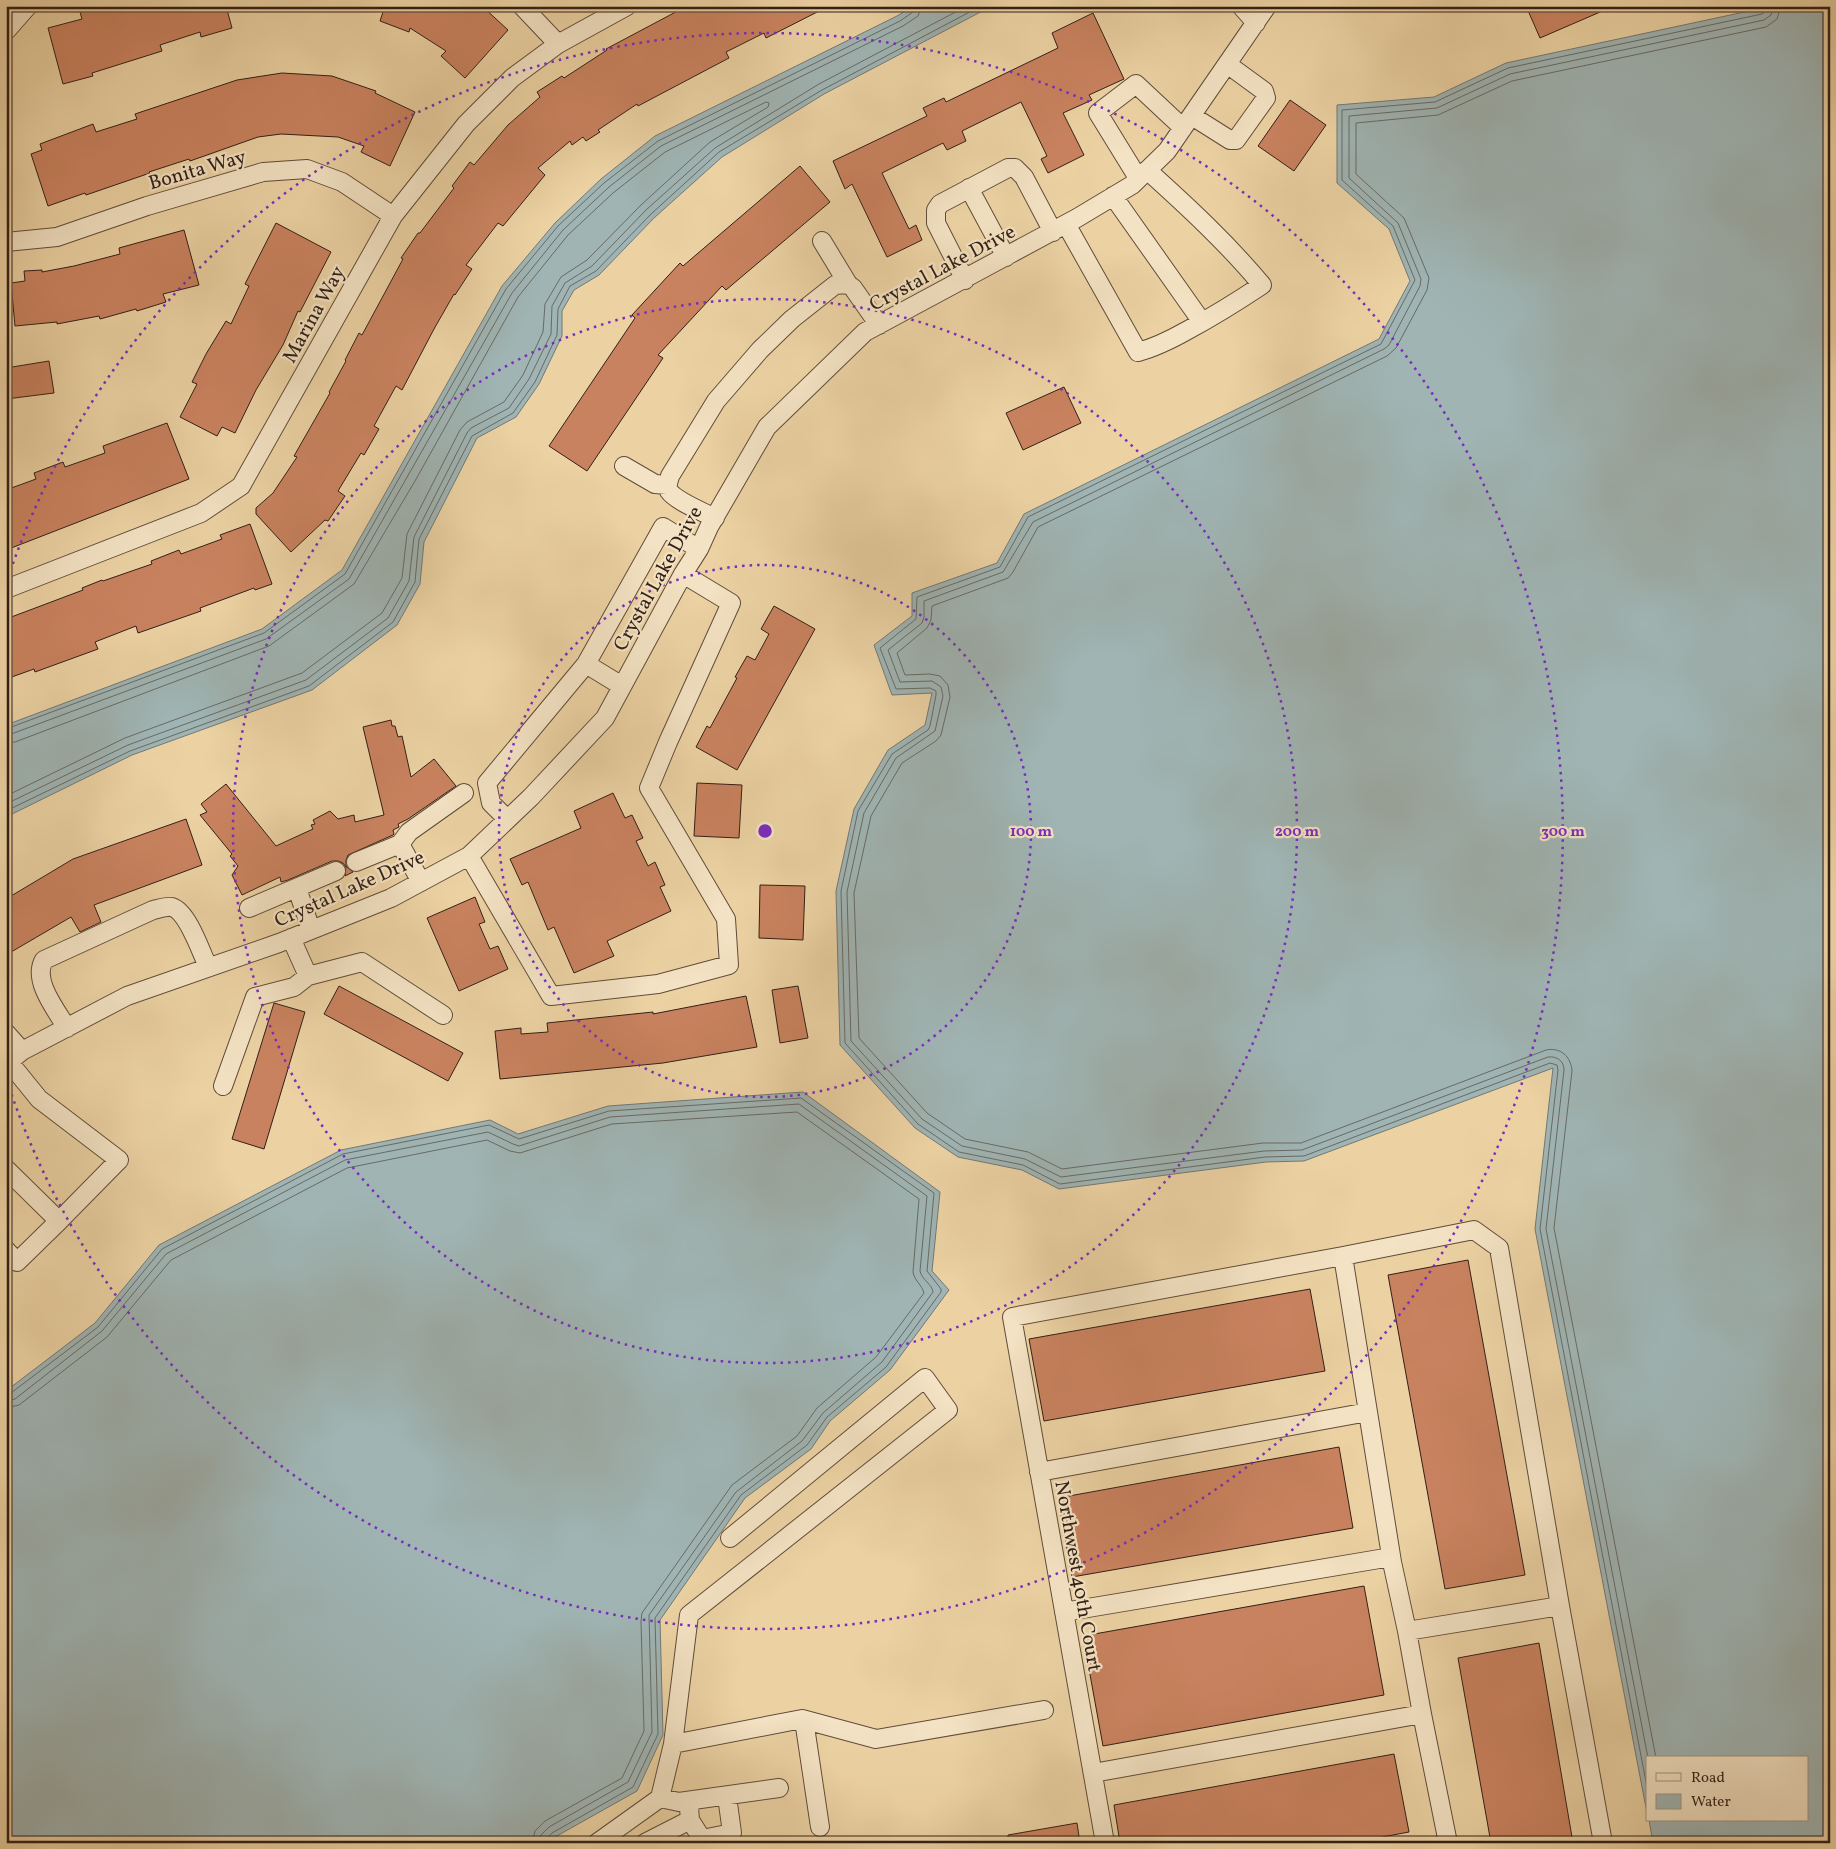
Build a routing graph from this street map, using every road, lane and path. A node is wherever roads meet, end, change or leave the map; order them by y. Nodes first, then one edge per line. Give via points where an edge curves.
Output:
1 (28, 6) edge
2 (522, 6) edge
3 (626, 6) edge
4 (1241, 6) edge
5 (1267, 6) edge
6 (1256, 22) junction
7 (6, 31) edge
8 (558, 44) junction
9 (1227, 64) junction
10 (1187, 122) junction
11 (1143, 174) junction
12 (969, 188) junction
13 (1113, 196) junction
14 (393, 216) junction
15 (1060, 228) junction
16 (822, 241) dead end
17 (6, 242) edge
18 (1006, 257) junction
19 (965, 280) junction
20 (848, 284) junction
21 (1202, 322) junction
22 (880, 325) junction
23 (624, 466) dead end
24 (667, 485) junction
25 (715, 518) junction
26 (699, 549) junction
27 (683, 574) junction
28 (6, 589) edge
29 (586, 664) junction
30 (622, 686) junction
31 (464, 793) dead end
32 (508, 819) junction
33 (400, 844) junction
34 (469, 856) junction
35 (356, 862) dead end
36 (336, 871) dead end
37 (421, 882) junction
38 (297, 888) junction
39 (249, 908) dead end
40 (311, 930) junction
41 (291, 938) junction
42 (208, 968) junction
43 (308, 976) junction
44 (443, 1015) dead end
45 (66, 1028) junction
46 (6, 1033) edge
47 (22, 1051) junction
48 (7, 1063) edge
49 (223, 1086) dead end
50 (6, 1169) edge
51 (59, 1221) junction
52 (1343, 1256) junction
53 (10, 1262) edge
54 (1368, 1412) junction
55 (1040, 1472) junction
56 (730, 1538) dead end
57 (1391, 1557) junction
58 (1560, 1606) junction
59 (1064, 1612) junction
60 (1407, 1631) junction
61 (1044, 1710) dead end
62 (1422, 1714) junction
63 (804, 1720) junction
64 (673, 1744) junction
65 (1093, 1773) junction
66 (779, 1788) dead end
67 (727, 1796) junction
68 (660, 1798) junction
69 (689, 1800) junction
70 (690, 1820) junction
71 (820, 1827) dead end
72 (597, 1843) edge
73 (645, 1843) edge
74 (1105, 1843) edge
75 (1448, 1843) edge
76 (1603, 1843) edge

1 - 7 street
2 - 8 street
3 - 8 street, Marina Way
4 - 6 street
5 - 6 street, Crystal Lake Drive
6 - 9 street, Crystal Lake Drive
8 - 14 street, Marina Way via 512,78 466,124
9 - 10 street, Crystal Lake Drive
9 - 10 street via 1264,91 1266,98 1236,140
10 - 11 street, Crystal Lake Drive via 1167,151
10 - 11 street via 1136,84 1098,113
11 - 13 street, Crystal Lake Drive
11 - 21 street via 1185,204 1262,284
12 - 15 street via 1008,168 1015,168
12 - 18 street
12 - 19 street via 940,204 935,217
13 - 15 street, Crystal Lake Drive
13 - 21 street
14 - 17 street, Bonita Way via 342,182 307,169 263,172 147,206 56,238
14 - 28 street, Marina Way via 241,486 201,512
15 - 18 street, Crystal Lake Drive
15 - 21 street via 1138,352 1154,348
16 - 20 street
18 - 19 street, Crystal Lake Drive
19 - 22 street, Crystal Lake Drive
20 - 22 street
20 - 24 street via 835,285 760,350 716,401
22 - 25 street, Crystal Lake Drive via 865,332 767,427
23 - 24 street via 655,484
24 - 25 street via 677,499
25 - 26 street, Crystal Lake Drive
26 - 27 street, Crystal Lake Drive
26 - 29 street via 662,527
27 - 30 street, Crystal Lake Drive
27 - 34 street via 731,603 649,788 726,919 728,964 658,984 551,996
29 - 30 street
29 - 32 street via 487,783 491,803
30 - 32 street, Crystal Lake Drive via 605,718
31 - 33 street via 409,832
32 - 34 street, Crystal Lake Drive
33 - 35 street
33 - 37 street
34 - 37 street, Crystal Lake Drive
36 - 38 street
37 - 40 street, Crystal Lake Drive via 391,898
38 - 39 street
38 - 40 street
40 - 41 street, Crystal Lake Drive
41 - 42 street, Crystal Lake Drive
41 - 43 street
42 - 45 street, Crystal Lake Drive via 127,996
42 - 45 street via 185,918 178,910 170,906 152,910 44,960 40,966 41,983
43 - 44 street via 362,962
43 - 49 street via 294,987 255,996
45 - 47 street, Crystal Lake Drive
46 - 47 street
47 - 48 street, Crystal Lake Drive
48 - 51 street via 38,1099 119,1160
50 - 51 street
51 - 53 street
52 - 54 street
52 - 55 street, Northwest 40th Court via 1012,1317
52 - 58 street via 1474,1230 1498,1248
54 - 55 street
54 - 57 street
55 - 59 street, Northwest 40th Court
56 - 64 street via 926,1378 948,1410 689,1615
57 - 59 street
57 - 60 street
58 - 60 street
58 - 76 street
59 - 65 street, Northwest 40th Court
60 - 62 street
61 - 63 street via 876,1739
62 - 65 street
62 - 75 street
63 - 64 street
63 - 71 street
64 - 68 street
65 - 74 street, Northwest 40th Court
66 - 67 street
67 - 69 street
67 - 70 street via 732,1834 702,1839
68 - 69 street via 679,1802
68 - 72 street
69 - 70 street
70 - 73 street

